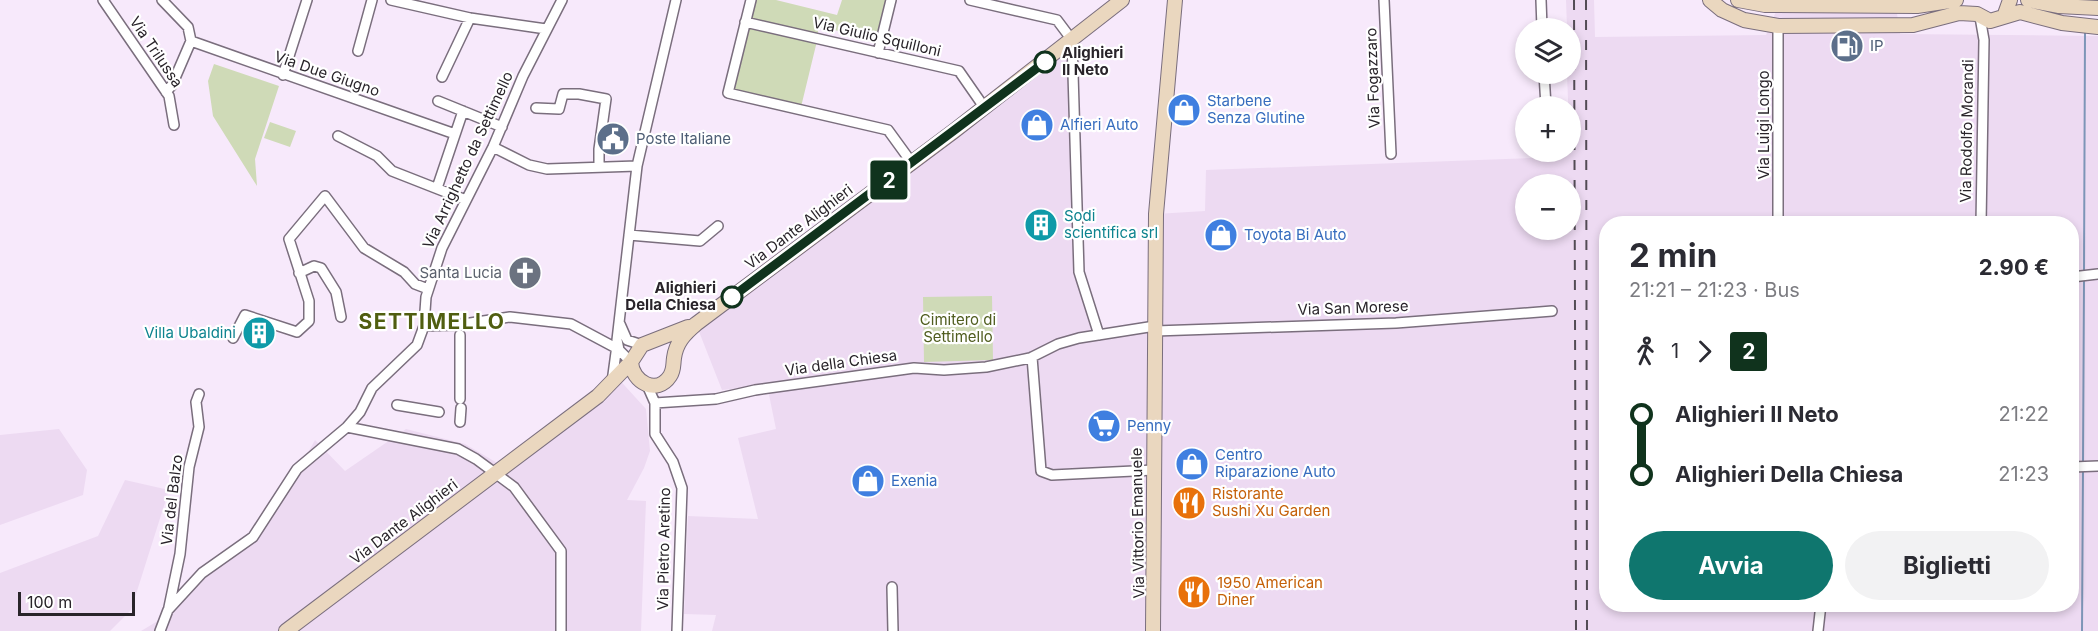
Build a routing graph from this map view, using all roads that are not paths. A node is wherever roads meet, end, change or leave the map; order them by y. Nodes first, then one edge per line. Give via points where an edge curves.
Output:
1 (102, 0) edge
2 (162, 0) edge
3 (307, 0) edge
4 (372, 0) edge
5 (391, 0) edge
6 (562, 0) edge
7 (676, 0) edge
8 (751, 0) edge
9 (891, 0) edge
10 (1011, 0) edge
11 (1121, 0) edge
12 (1164, 0) edge
13 (1175, 0) edge
14 (1384, 0) edge
15 (1540, 0) edge
16 (1710, 0) edge
17 (1737, 0) edge
18 (1956, 0) edge
19 (2010, 0) edge
20 (2028, 0) edge
21 (976, 1) edge
22 (1785, 5) junction
23 (2098, 8) edge
24 (1977, 10) edge
25 (1018, 11) junction
26 (2003, 16) junction
27 (470, 18) junction
28 (1541, 18) edge
29 (1172, 20) junction
30 (745, 22) junction
31 (1784, 26) junction
32 (2098, 27) edge
33 (546, 29) junction
34 (1072, 40) junction
35 (1984, 40) junction
36 (191, 41) junction
37 (358, 51) dead end
38 (878, 53) junction
39 (284, 75) junction
40 (441, 77) dead end
41 (166, 92) junction
42 (438, 101) dead end
43 (984, 107) junction
44 (536, 108) dead end
45 (463, 111) junction
46 (174, 125) dead end
47 (502, 127) junction
48 (455, 134) junction
49 (338, 136) dead end
50 (493, 147) junction
51 (1391, 154) dead end
52 (912, 163) junction
53 (599, 166) junction
54 (637, 166) junction
55 (437, 188) junction
56 (466, 200) junction
57 (1778, 216) edge
58 (1981, 216) edge
59 (718, 226) dead end
60 (629, 235) junction
61 (299, 273) junction
62 (2096, 274) edge
63 (2079, 276) edge
64 (428, 289) junction
65 (1552, 311) dead end
66 (620, 316) junction
67 (341, 317) dead end
68 (696, 324) junction
69 (424, 326) junction
70 (460, 329) junction
71 (1155, 329) junction
72 (1099, 335) junction
73 (233, 338) dead end
74 (617, 344) junction
75 (648, 344) junction
76 (1032, 357) junction
77 (674, 361) junction
78 (631, 362) junction
79 (612, 382) junction
80 (643, 383) junction
81 (199, 394) dead end
82 (598, 396) junction
83 (655, 404) junction
84 (397, 405) dead end
85 (441, 414) dead end
86 (460, 422) dead end
87 (347, 427) junction
88 (2098, 466) edge
89 (2079, 467) edge
90 (1154, 470) junction
91 (496, 474) junction
92 (892, 587) dead end
93 (168, 610) junction
94 (1820, 612) edge
95 (160, 631) edge
96 (286, 631) edge
97 (561, 631) edge
98 (676, 631) edge
99 (892, 631) edge
100 (1154, 631) edge
101 (1818, 631) edge

1 - 41 street, Via Trilussa
2 - 36 street via 188,27
3 - 39 street
4 - 37 street
5 - 27 street
6 - 33 street, Via Arrighetto da Settimello
7 - 54 street
8 - 30 street
9 - 38 street
10 - 25 street
11 - 34 main road, Via Dante Alighieri
12 - 29 main road, Via Vittorio Emanuele
13 - 29 main road, Via Vittorio Emanuele
14 - 51 street, Via Fogazzaro
15 - 28 street
16 - 31 main road via 1738,18
17 - 22 main road
18 - 22 main road via 1917,6
19 - 26 main road
20 - 23 main road
21 - 25 street
22 - 31 main road via 1780,8
24 - 26 main road via 1990,21
24 - 31 main road via 1913,25
24 - 35 street, Via Rodolfo Morandi
25 - 34 street via 1057,20
26 - 32 main road via 2031,13
26 - 35 street, Via Rodolfo Morandi
27 - 33 street
27 - 40 street
29 - 71 main road, Via Vittorio Emanuele via 1157,202
30 - 38 street, Via Giulio Squilloni
30 - 52 street via 728,93 888,130
31 - 57 street, Via Luigi Longo
33 - 47 street, Via Arrighetto da Settimello
34 - 43 main road, Via Dante Alighieri
34 - 72 street via 1079,272
35 - 58 street, Via Rodolfo Morandi
36 - 39 street, Via Due Giugno
36 - 41 street
38 - 43 street, Via Giulio Squilloni via 959,71
39 - 48 street, Via Due Giugno
41 - 46 street, Via Trilussa
42 - 45 street
43 - 52 main road, Via Dante Alighieri
44 - 53 street via 560,109 563,94 606,99
45 - 47 street
45 - 48 street
47 - 50 street, Via Arrighetto da Settimello
48 - 55 street
49 - 55 street via 377,156 392,171
50 - 53 street via 529,165 547,169
50 - 56 street, Via Arrighetto da Settimello
52 - 68 main road, Via Dante Alighieri
53 - 54 street
54 - 60 street
55 - 56 street
56 - 64 street, Via Arrighetto da Settimello via 442,248
59 - 60 street via 700,241
60 - 66 street
61 - 64 street via 289,239 325,196 364,248
61 - 67 street via 314,266 321,268 336,292
61 - 73 street via 310,313 305,327 297,332 245,315
62 - 63 street
64 - 69 street, Via Arrighetto da Settimello
65 - 71 street, Via San Morese via 1396,323
66 - 74 street
66 - 75 street via 627,340
68 - 75 main road, Via Dante Alighieri
68 - 77 main road, Via Dante Alighieri via 681,338
69 - 70 street
69 - 87 street, Via Arrighetto da Settimello via 417,345 372,388
70 - 74 street via 510,317 571,324
70 - 86 street
71 - 72 street, Via della Chiesa
71 - 90 main road, Via Vittorio Emanuele
72 - 76 street, Via della Chiesa via 1058,344
74 - 78 street
74 - 79 street
75 - 77 main road via 667,348
75 - 78 main road, Via Dante Alighieri via 633,355
76 - 83 street, Via della Chiesa via 986,367 914,368 716,399
76 - 90 street via 1041,471 1052,475
77 - 80 main road, Via Dante Alighieri via 667,380 654,386
78 - 79 main road, Via Dante Alighieri
78 - 80 main road via 633,373
79 - 82 main road, Via Dante Alighieri
80 - 82 main road, Via Dante Alighieri via 625,383
80 - 83 street
81 - 93 street, Via del Balzo via 199,427 189,467 182,538
82 - 91 main road, Via Dante Alighieri
83 - 98 street, Via Pietro Aretino via 655,434 673,462 682,488
84 - 85 street
87 - 91 street via 458,450
87 - 93 street, Via Arrighetto da Settimello via 297,469 253,537 202,573
88 - 89 street
90 - 100 main road, Via Vittorio Emanuele
91 - 96 main road, Via Dante Alighieri
91 - 97 street via 514,487 561,551
92 - 99 street
93 - 95 street, Via Arrighetto da Settimello
94 - 101 street

